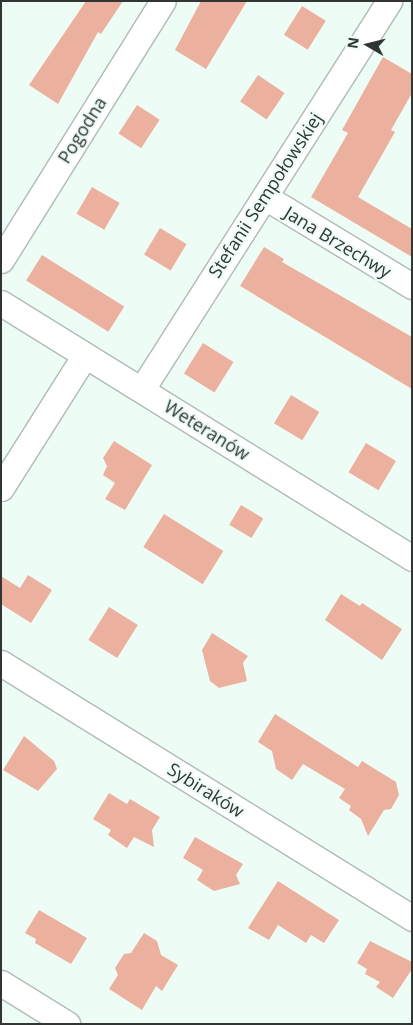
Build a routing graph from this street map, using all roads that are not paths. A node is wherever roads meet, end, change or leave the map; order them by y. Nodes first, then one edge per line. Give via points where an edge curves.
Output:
1 (163, 1) edge
2 (389, 1) edge
3 (265, 197) junction
4 (1, 260) edge
5 (412, 286) edge
6 (1, 303) edge
7 (85, 355) junction
8 (142, 389) junction
9 (1, 488) edge
10 (412, 558) edge
11 (1, 663) edge
12 (412, 918) edge
13 (1, 984) edge
14 (58, 1021) edge

1 - 4 street, Pogodna
2 - 3 street, Stefanii Sempołowskiej
3 - 5 street, Jana Brzechwy
3 - 8 street, Stefanii Sempołowskiej
6 - 7 street, Weteranów
7 - 8 street, Weteranów
7 - 9 street
8 - 10 street, Weteranów
11 - 12 street, Sybiraków
13 - 14 street

